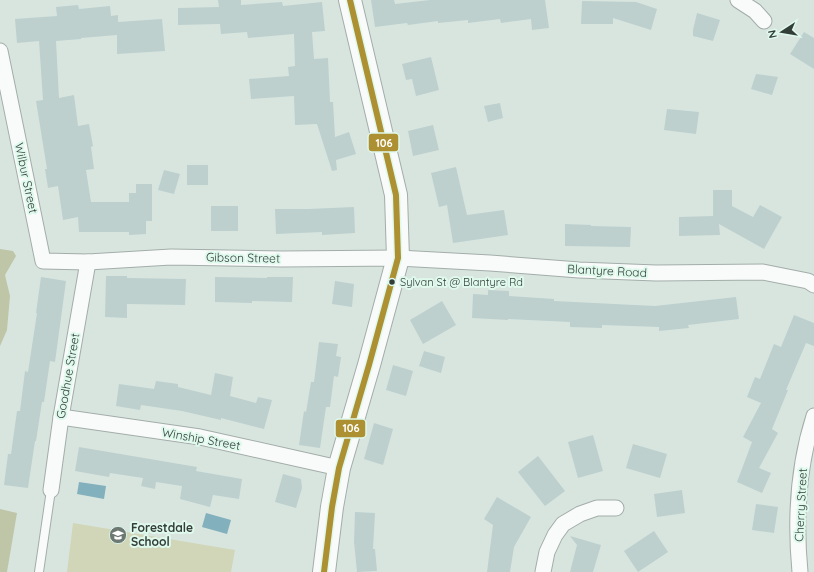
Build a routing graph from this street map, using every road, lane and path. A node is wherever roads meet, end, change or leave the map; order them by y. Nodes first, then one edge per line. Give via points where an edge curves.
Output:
1 (350, 0) edge
2 (738, 0) edge
3 (764, 21) dead end
4 (0, 51) edge
5 (398, 258) junction
6 (88, 262) junction
7 (814, 285) edge
8 (814, 416) edge
9 (61, 417) junction
10 (339, 468) junction
11 (51, 490) joint
12 (616, 508) dead end
13 (39, 572) edge
14 (324, 572) edge
15 (543, 572) edge
16 (800, 572) edge

1 - 5 street via 396,195
2 - 3 street via 755,11
4 - 6 street, Wilbur Street via 43,261
5 - 6 street, Gibson Street via 171,257
5 - 7 street, Blantyre Road via 656,274 763,272 808,281
5 - 10 street
6 - 9 street, Goodhue Street
8 - 16 street, Cherry Street via 806,448 798,513
9 - 10 street, Winship Street via 200,437
9 - 11 street, Goodhue Street
10 - 14 street
11 - 13 lane
12 - 15 street via 596,508 563,524 547,552

